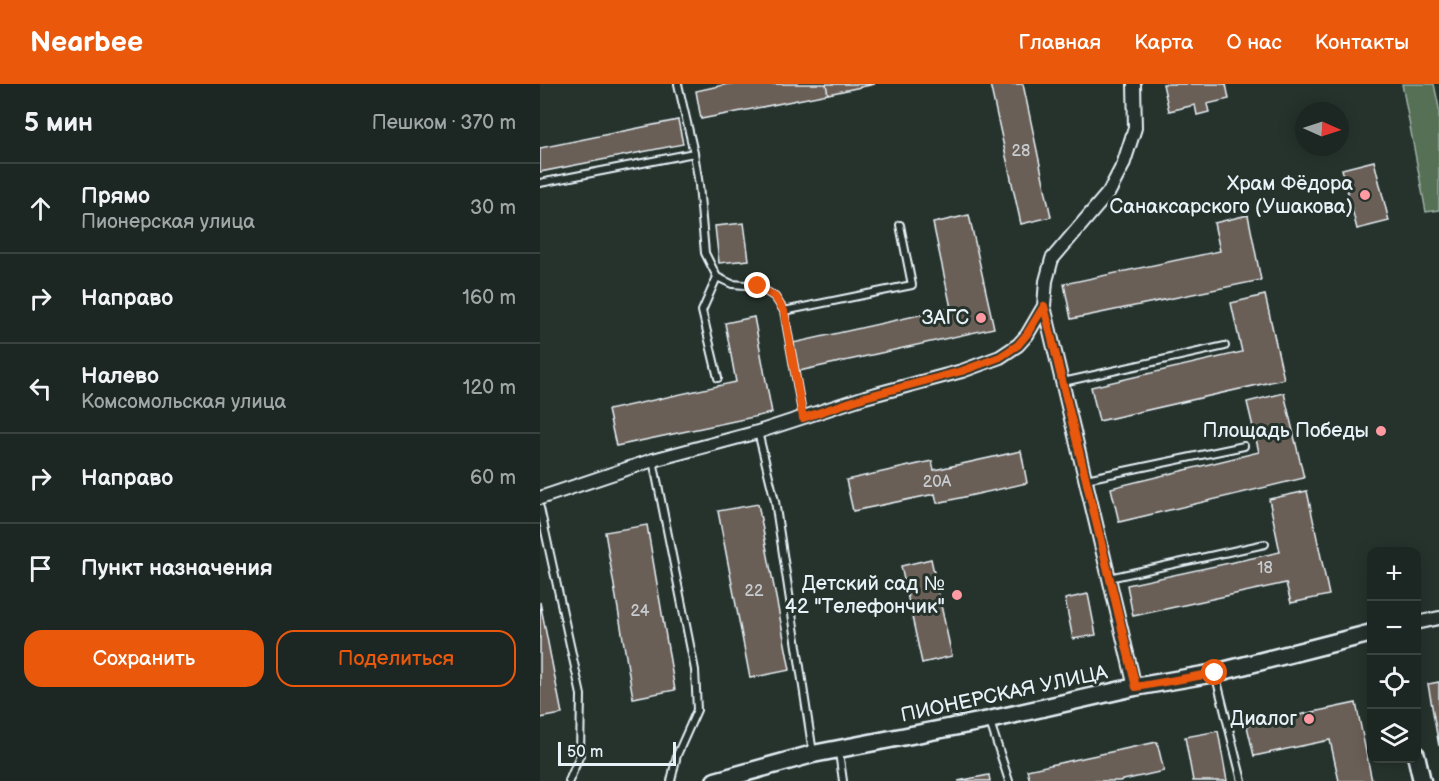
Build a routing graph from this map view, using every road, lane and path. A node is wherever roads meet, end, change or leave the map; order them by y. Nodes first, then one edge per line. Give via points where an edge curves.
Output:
1 (678, 84) edge
2 (1134, 84) edge
3 (694, 153) junction
4 (540, 183) edge
5 (900, 225) dead end
6 (717, 277) junction
7 (1044, 306) junction
8 (784, 311) junction
9 (1225, 346) dead end
10 (718, 378) dead end
11 (1063, 382) junction
12 (803, 418) junction
13 (758, 432) junction
14 (1244, 446) dead end
15 (653, 460) junction
16 (1086, 479) junction
17 (540, 498) edge
18 (540, 508) edge
19 (1265, 544) dead end
20 (1109, 578) junction
21 (1439, 618) edge
22 (1421, 622) edge
23 (1367, 634) edge
24 (1215, 673) junction
25 (1136, 687) junction
26 (989, 720) junction
27 (839, 750) junction
28 (813, 754) junction
29 (1418, 763) edge
30 (569, 781) edge
31 (671, 781) edge
32 (715, 781) edge
33 (843, 781) edge
34 (1009, 781) edge
35 (1242, 781) edge
36 (1422, 781) edge

1 - 3 lane
2 - 7 street via 1135,128 1123,165 1109,192 1052,259
3 - 4 lane
3 - 6 lane via 705,253
5 - 8 lane via 912,285
6 - 8 lane via 732,284 758,286 775,297
6 - 10 lane via 702,310
7 - 11 street
7 - 12 street via 1018,345 1000,357
8 - 12 lane
9 - 11 lane
11 - 16 street
12 - 13 street
13 - 15 street
13 - 28 lane via 775,501
14 - 16 lane
15 - 17 street
15 - 31 lane via 695,670 697,710 677,755
16 - 20 street
18 - 30 lane via 580,695 580,755
19 - 20 lane
20 - 25 street
21 - 22 street
23 - 24 main road, ПИОНЕРСКАЯ УЛИЦА
24 - 25 main road, ПИОНЕРСКАЯ УЛИЦА
24 - 35 lane
25 - 26 main road, ПИОНЕРСКАЯ УЛИЦА
26 - 27 main road, ПИОНЕРСКАЯ УЛИЦА
26 - 34 lane
27 - 28 main road, ПИОНЕРСКАЯ УЛИЦА
27 - 33 lane
28 - 32 main road, ПИОНЕРСКАЯ УЛИЦА
29 - 36 main road

